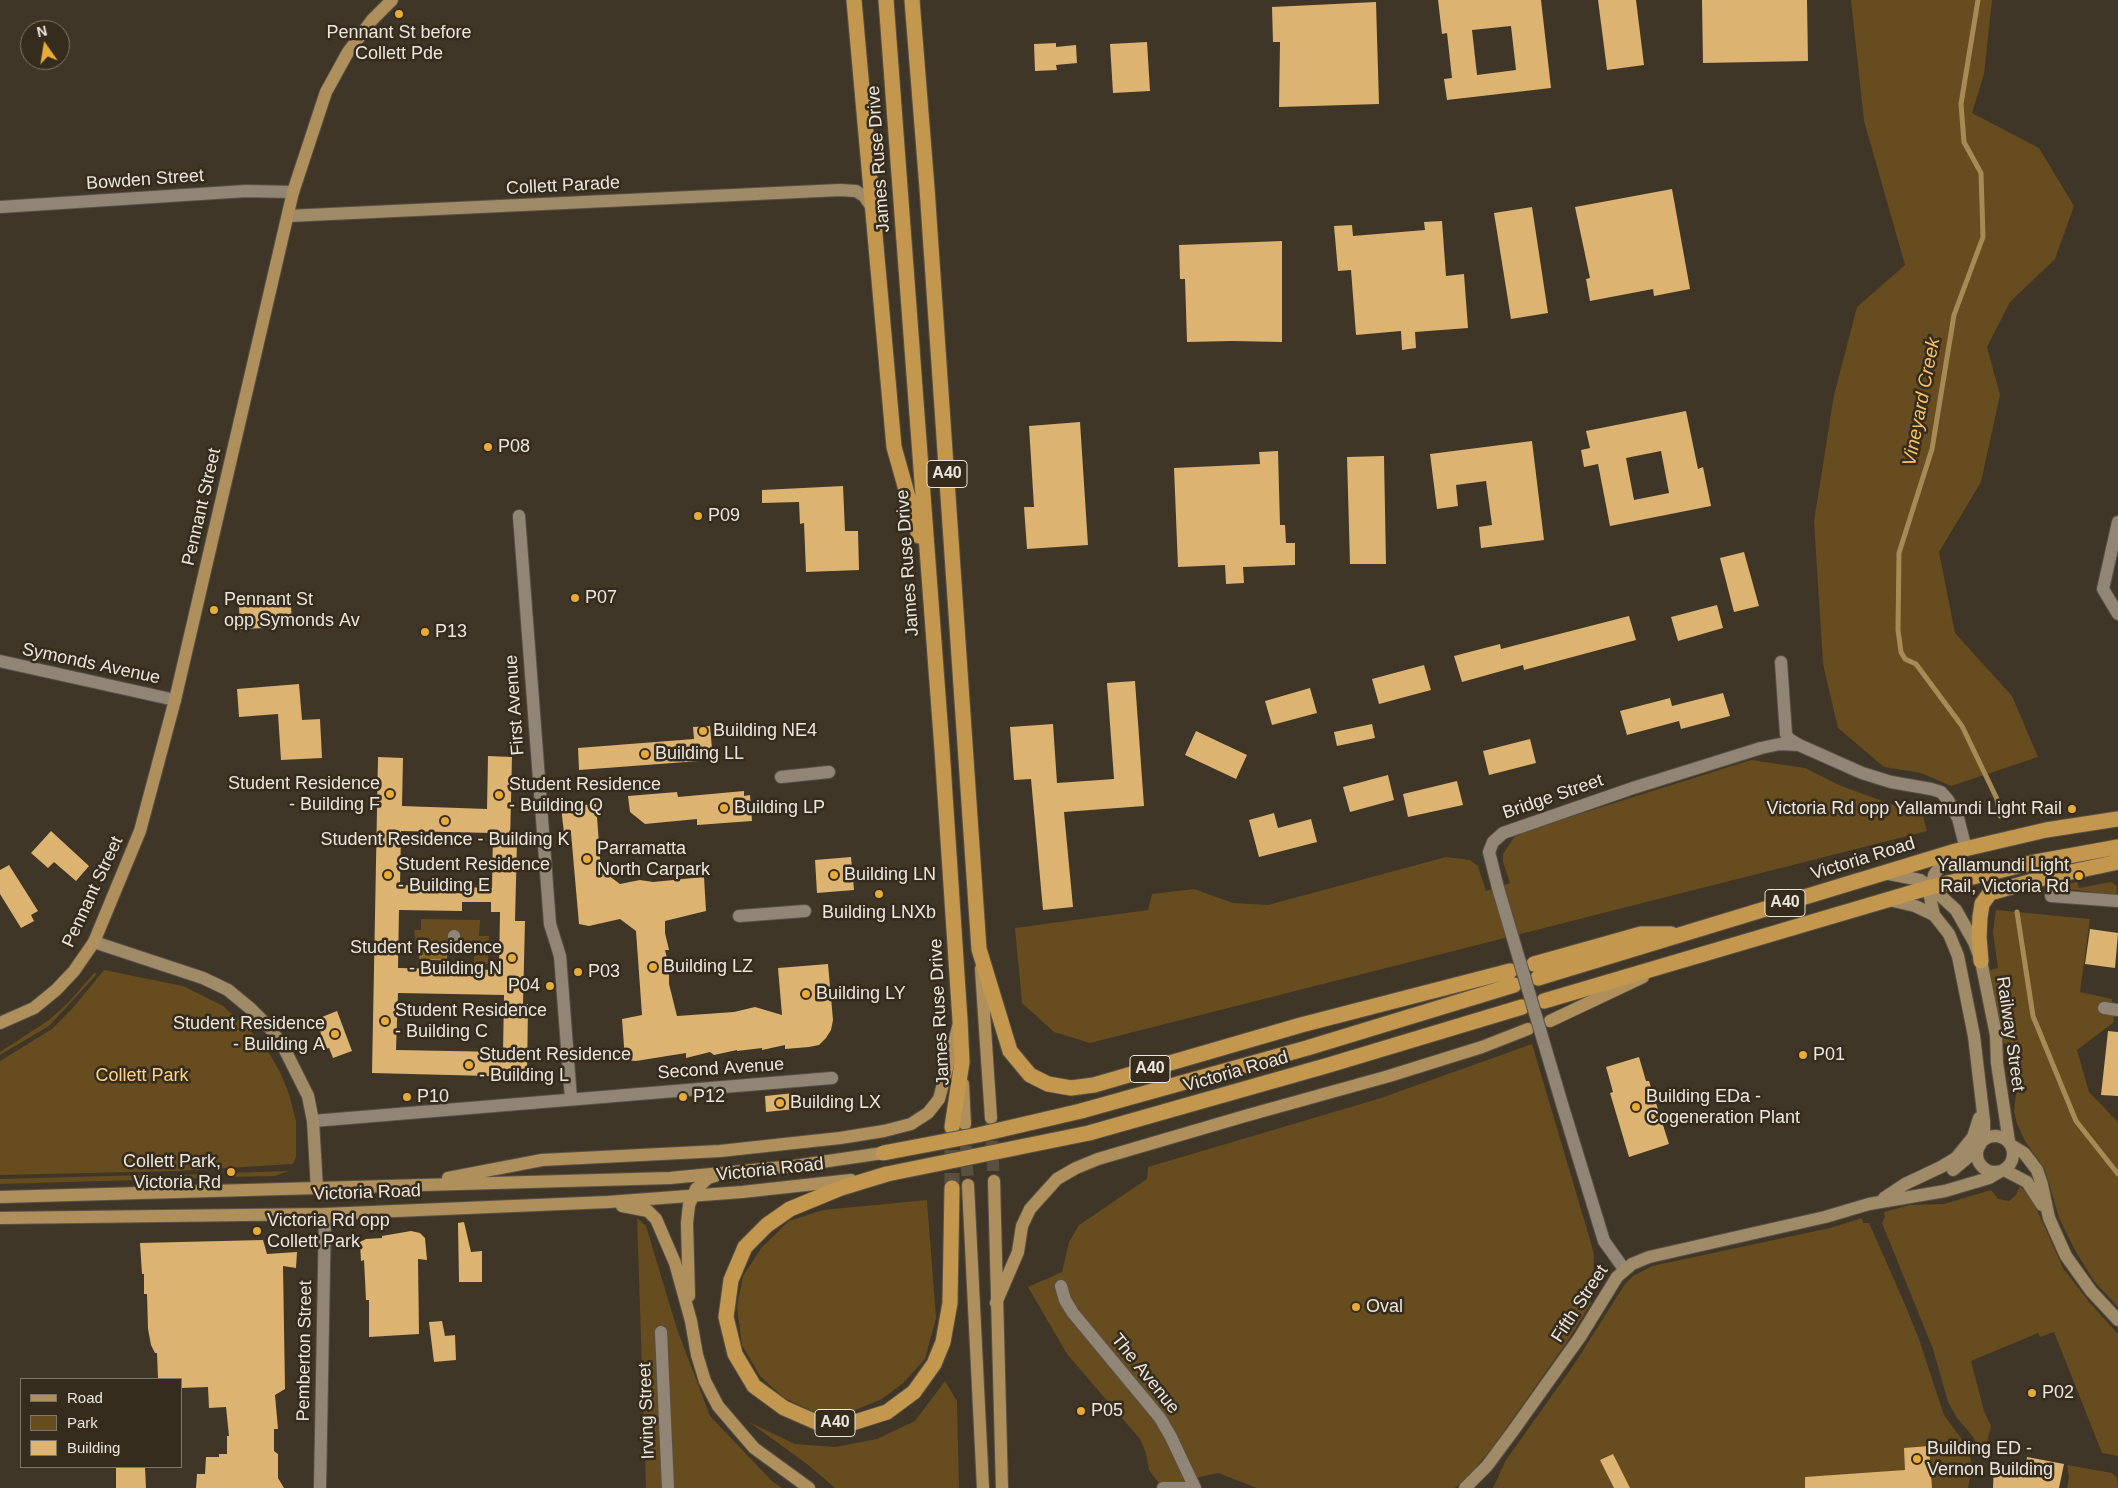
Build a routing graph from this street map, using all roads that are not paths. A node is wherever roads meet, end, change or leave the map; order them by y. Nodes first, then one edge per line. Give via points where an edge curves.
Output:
1 (392, 0) edge
2 (854, 0) edge
3 (886, 0) edge
4 (912, 0) edge
5 (869, 165) junction
6 (840, 190) junction
7 (293, 192) junction
8 (0, 207) edge
9 (873, 209) junction
10 (288, 216) junction
11 (519, 516) dead end
12 (2118, 522) edge
13 (925, 542) junction
14 (2118, 614) edge
15 (0, 661) edge
16 (1781, 662) dead end
17 (175, 700) junction
18 (1799, 744) junction
19 (829, 772) dead end
20 (781, 777) dead end
21 (2118, 818) edge
22 (2115, 848) edge
23 (1961, 850) junction
24 (2118, 862) edge
25 (1882, 872) junction
26 (1931, 887) junction
27 (2051, 896) dead end
28 (1889, 900) junction
29 (2118, 901) edge
30 (804, 911) dead end
31 (1934, 915) junction
32 (740, 916) dead end
33 (94, 942) junction
34 (980, 949) junction
35 (1982, 961) junction
36 (1668, 966) junction
37 (1536, 971) dead end
38 (1544, 1001) dead end
39 (1522, 1007) dead end
40 (2104, 1008) dead end
41 (2118, 1010) edge
42 (28, 1011) junction
43 (960, 1020) junction
44 (1550, 1021) dead end
45 (0, 1023) edge
46 (1528, 1029) dead end
47 (0, 1033) edge
48 (832, 1078) dead end
49 (571, 1099) junction
50 (1982, 1106) junction
51 (991, 1118) tunnel mouth
52 (313, 1121) junction
53 (958, 1126) tunnel mouth
54 (2010, 1144) junction
55 (1979, 1147) junction
56 (883, 1153) joint
57 (2002, 1170) junction
58 (719, 1174) junction
59 (887, 1174) junction
60 (994, 1180) tunnel mouth
61 (968, 1185) tunnel mouth
62 (411, 1186) junction
63 (952, 1188) tunnel mouth
64 (317, 1189) junction
65 (0, 1197) edge
66 (692, 1197) junction
67 (1875, 1201) junction
68 (608, 1202) junction
69 (325, 1214) junction
70 (0, 1218) edge
71 (2049, 1218) junction
72 (1624, 1269) junction
73 (1061, 1286) dead end
74 (996, 1303) junction
75 (2118, 1320) edge
76 (691, 1321) junction
77 (661, 1332) dead end
78 (320, 1488) edge
79 (668, 1488) edge
80 (809, 1488) edge
81 (983, 1488) edge
82 (1002, 1488) edge
83 (1163, 1488) edge
84 (1189, 1488) edge
85 (1195, 1488) edge
86 (1465, 1488) edge

1 - 7 main road, Pennant Street via 348,52 326,92
2 - 5 highway
3 - 13 highway, James Ruse Drive / A40
4 - 34 highway, A40
5 - 6 street via 861,183
5 - 9 highway
6 - 9 street via 856,191
6 - 10 street, Collett Parade
7 - 8 street, Bowden Street via 246,191
7 - 10 main road, Pennant Street
9 - 13 highway via 894,447 918,533
10 - 17 main road, Pennant Street
11 - 49 street, First Avenue via 550,924 560,956
12 - 14 street via 2103,589
13 - 43 highway, James Ruse Drive / A40
15 - 17 street, Symonds Avenue
16 - 18 street via 1786,734 1787,738
17 - 33 main road, Pennant Street via 140,831
18 - 23 street, Bridge Street via 1862,774 1941,792 1958,818
18 - 72 street, Bridge Street, bridge via 1761,748 1508,830 1495,838 1489,852 1604,1241
19 - 20 street
21 - 23 highway, Victoria Road / A40 via 2046,830
22 - 26 highway, A40
23 - 25 highway, Victoria Road / A40
23 - 26 street via 1937,869
24 - 35 highway via 2047,876 1990,893 1982,904 1980,916
25 - 26 street, Railway Street via 1916,879
25 - 37 highway, Victoria Road / A40 via 1687,934 1641,934
26 - 28 highway, A40
26 - 31 street
26 - 35 street, Railway Street via 1956,910
27 - 29 street
28 - 31 street via 1915,906
28 - 36 highway, A40
30 - 32 street
31 - 50 street, Railway Street via 1958,956 1973,1025
33 - 42 main road, Pennant Street via 56,990
33 - 52 street via 203,978 228,990 252,1008 280,1043 299,1074
34 - 51 main road
34 - 56 highway, Victoria Road / A40, bridge via 1010,1051 1030,1075 1048,1084 1071,1088 1094,1085 1301,1026 1512,978 1307,1048 1081,1112
35 - 54 street, Railway Street via 1996,1035 1997,1063
36 - 38 highway, A40
36 - 44 main road
39 - 59 highway, Victoria Road / A40, bridge via 1089,1133
40 - 41 street
42 - 45 main road
42 - 47 main road
43 - 53 highway, James Ruse Drive / A40 via 962,1062
43 - 62 main road via 939,1099 928,1113 912,1124 840,1138 720,1151 542,1160
46 - 74 main road via 1389,1076 1076,1168 1057,1179 1030,1209 1022,1226 1018,1252
48 - 49 street, Second Avenue
49 - 52 street, Second Avenue
50 - 55 street, Railway Street via 1984,1132
50 - 67 street via 1974,1134 1961,1153 1942,1167
52 - 64 street
54 - 55 street via 2003,1138 1992,1136
54 - 57 street via 2013,1159
54 - 71 street via 2024,1153 2036,1170
55 - 57 street via 1977,1156 1982,1166 1991,1171
55 - 67 street, Fifth Street via 1945,1174
56 - 58 main road, Victoria Road / A40
57 - 67 street, Fifth Street via 1989,1178 1945,1191
57 - 71 street via 2031,1186
58 - 62 main road, Victoria Road
58 - 66 main road via 702,1183
59 - 63 highway, A40 via 790,1208 745,1247 731,1280 726,1317 735,1354 754,1386 784,1408 816,1422 849,1424 887,1412 914,1392 934,1364 950,1303
59 - 66 main road, Victoria Road
60 - 74 main road
61 - 81 main road
62 - 64 main road, Victoria Road
64 - 65 main road, Victoria Road
66 - 68 main road, Victoria Road
66 - 76 main road via 687,1223
67 - 72 street, Fifth Street via 1825,1217 1649,1257
68 - 69 main road, Victoria Road
68 - 76 main road via 648,1211 656,1219 674,1263
69 - 70 main road, Victoria Road
69 - 78 street, Pemberton Street
71 - 75 street via 2074,1268
72 - 86 street, Fifth Street via 1557,1371 1487,1466
73 - 85 street, The Avenue via 1073,1313 1160,1418
74 - 82 main road
76 - 80 main road via 705,1381 718,1406 754,1448
77 - 79 street, Irving Street
83 - 84 street

